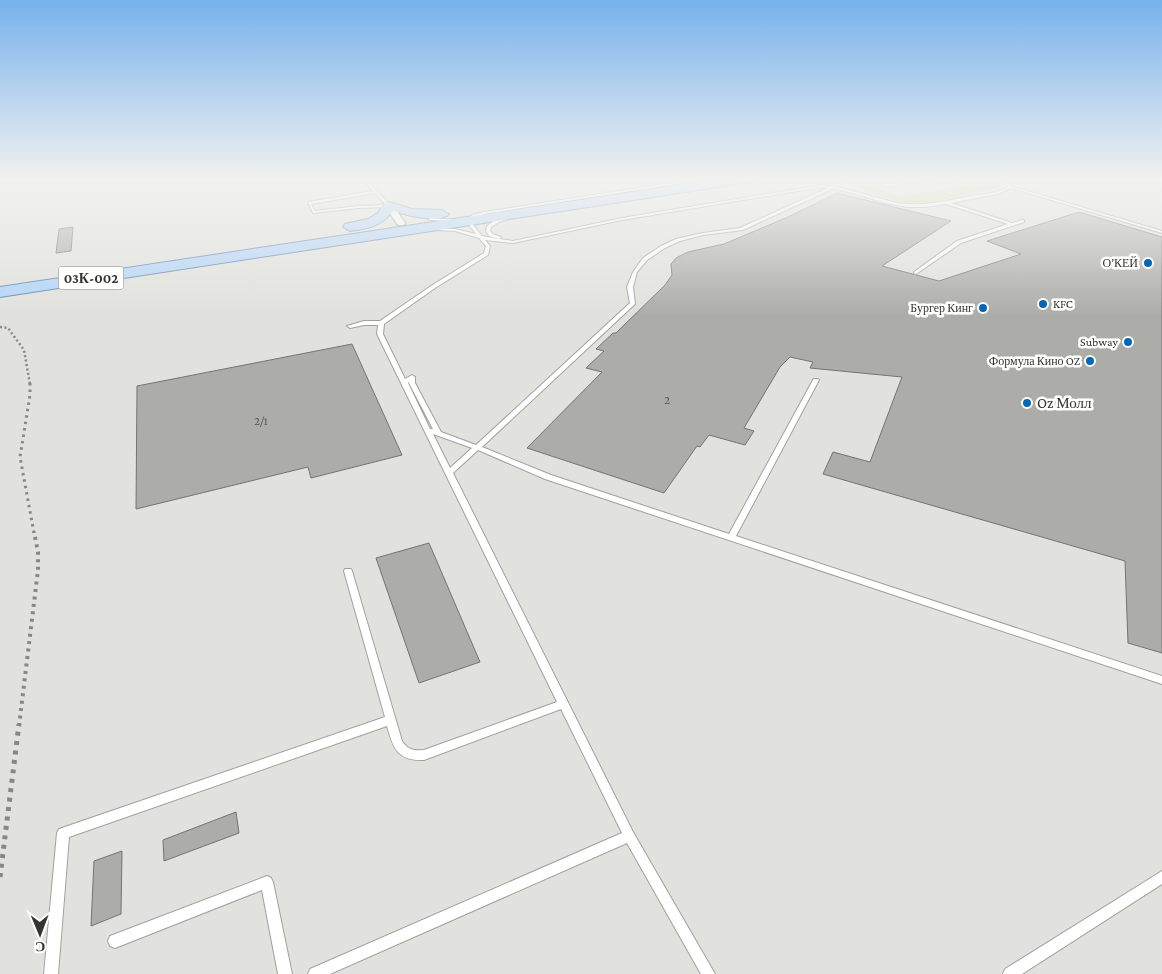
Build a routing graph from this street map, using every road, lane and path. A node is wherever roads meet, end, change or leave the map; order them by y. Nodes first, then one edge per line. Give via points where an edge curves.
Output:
1 (367, 223) edge
2 (398, 223) edge
3 (401, 223) edge
4 (427, 223) edge
5 (470, 223) edge
6 (492, 223) edge
7 (596, 223) edge
8 (598, 223) edge
9 (754, 223) edge
10 (1133, 223) edge
11 (1012, 224) edge
12 (1162, 232) edge
13 (482, 238) junction
14 (156, 268) junction
15 (916, 272) dead end
16 (69, 281) junction
17 (0, 282) edge
18 (0, 292) edge
19 (381, 323) junction
20 (350, 326) dead end
21 (0, 327) edge
22 (816, 380) dead end
23 (433, 432) junction
24 (476, 447) junction
25 (449, 473) junction
26 (731, 538) junction
27 (348, 571) dead end
28 (1162, 680) edge
29 (563, 704) junction
30 (390, 720) junction
31 (629, 836) junction
32 (0, 877) edge
33 (1162, 877) edge
34 (115, 941) dead end
35 (51, 974) edge
36 (285, 974) edge
37 (315, 974) edge
38 (708, 974) edge
39 (1010, 974) edge

1 - 17 main road
2 - 17 main road, 03К-002
3 - 16 main road via 374,232
4 - 14 main road, 03К-002
5 - 13 lane
6 - 7 lane via 488,231 491,235 518,238
8 - 13 lane via 513,242
9 - 24 lane via 742,229 678,240 650,256 635,272 630,286 633,303
10 - 12 lane
11 - 15 lane via 959,242
13 - 14 lane via 455,230 430,230 196,265
13 - 19 lane via 488,246 486,254
14 - 16 main road, 03К-002
16 - 18 main road, 03К-002
19 - 20 lane
19 - 23 lane via 380,334 404,383 412,377
21 - 32 path via 8,328 24,350 30,378 20,457 38,552 38,570
22 - 26 lane
23 - 24 lane
23 - 25 lane
24 - 25 lane
24 - 26 lane via 548,477
25 - 29 lane
26 - 28 lane
27 - 30 lane
29 - 30 lane via 424,755 410,755 400,749
29 - 31 lane
30 - 35 lane via 63,834
31 - 37 lane
31 - 38 lane
33 - 39 lane
34 - 36 lane via 267,882

